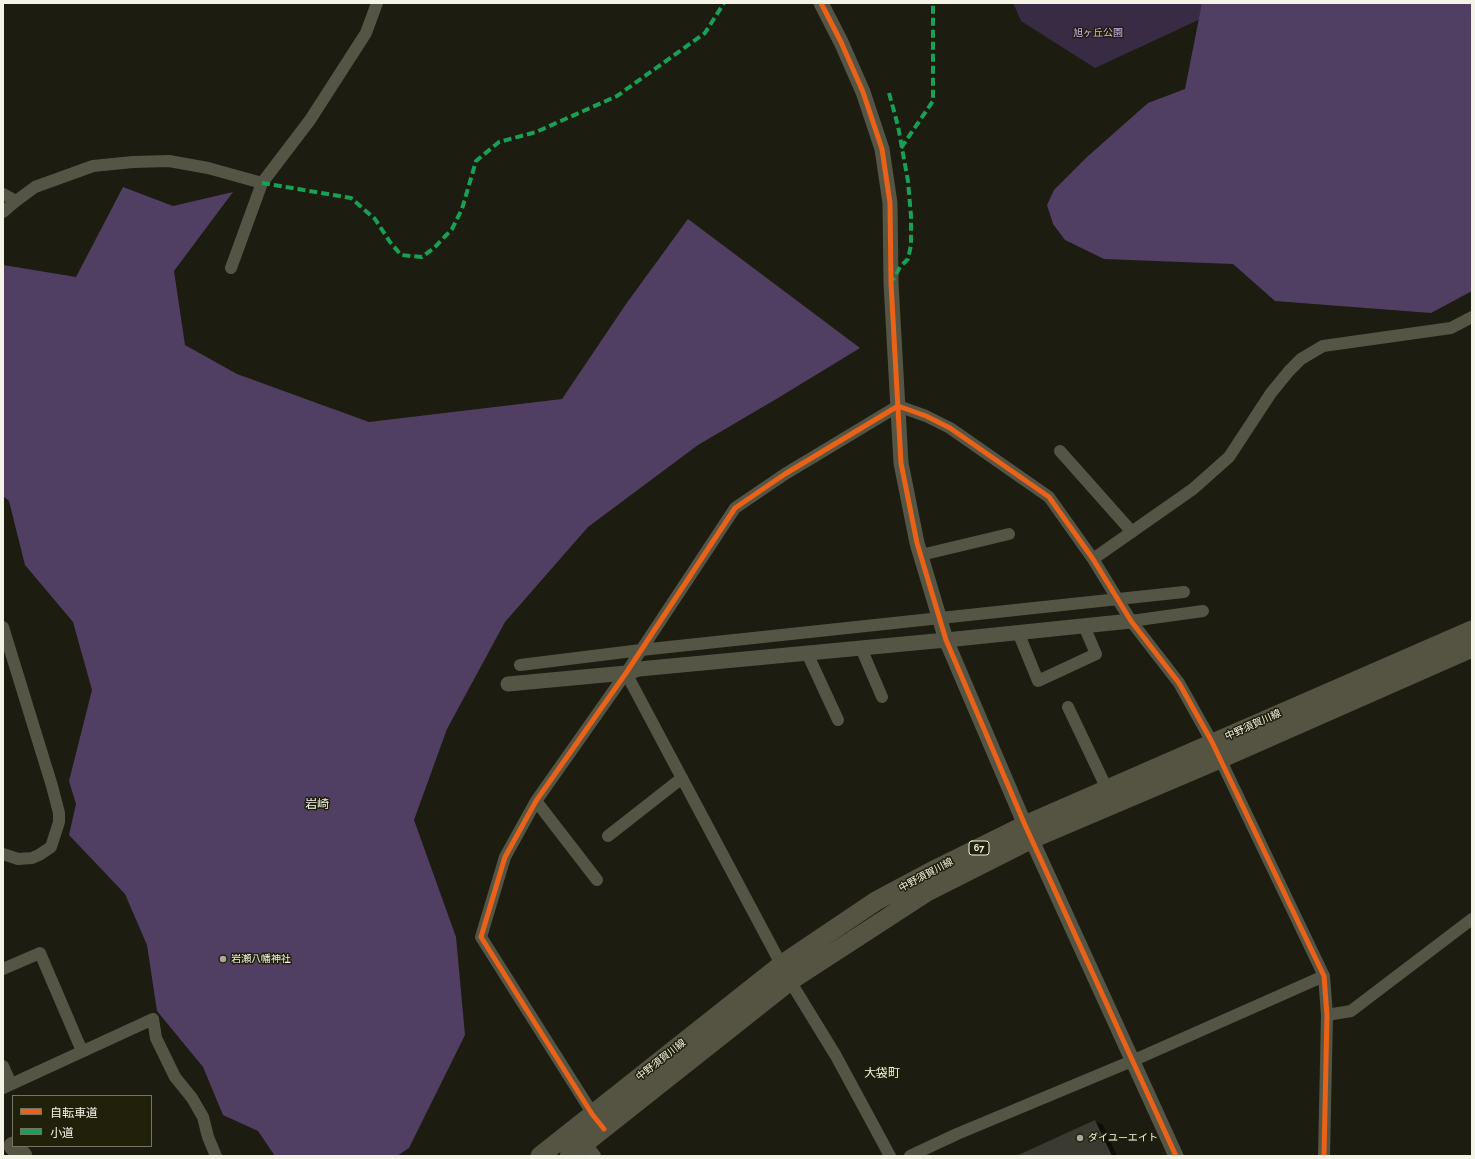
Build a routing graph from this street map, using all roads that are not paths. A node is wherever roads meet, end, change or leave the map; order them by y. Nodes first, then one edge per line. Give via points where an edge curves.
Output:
1 (377, 3) edge
2 (821, 3) edge
3 (262, 183) junction
4 (3, 194) edge
5 (16, 201) junction
6 (3, 212) edge
7 (231, 268) dead end
8 (1472, 317) edge
9 (898, 406) junction
10 (1060, 451) dead end
11 (1132, 532) junction
12 (1009, 534) dead end
13 (921, 555) junction
14 (1093, 559) junction
15 (1184, 592) dead end
16 (1117, 599) junction
17 (1203, 611) dead end
18 (939, 619) junction
19 (1131, 621) junction
20 (1084, 626) junction
21 (3, 627) edge
22 (1472, 630) edge
23 (1018, 632) junction
24 (946, 640) junction
25 (861, 648) junction
26 (1472, 648) edge
27 (641, 650) junction
28 (807, 654) junction
29 (520, 665) dead end
30 (626, 673) junction
31 (508, 684) dead end
32 (882, 697) dead end
33 (1068, 707) dead end
34 (838, 720) dead end
35 (1216, 751) junction
36 (682, 778) junction
37 (1107, 789) junction
38 (536, 801) junction
39 (1029, 832) junction
40 (608, 836) dead end
41 (3, 854) edge
42 (597, 880) dead end
43 (1472, 919) edge
44 (3, 969) edge
45 (786, 973) junction
46 (1324, 976) junction
47 (1327, 1015) junction
48 (82, 1051) junction
49 (1132, 1061) junction
50 (3, 1066) edge
51 (7, 1086) edge
52 (598, 1122) junction
53 (3, 1136) edge
54 (12, 1145) edge
55 (14, 1147) edge
56 (590, 1150) edge
57 (23, 1156) edge
58 (216, 1156) edge
59 (540, 1156) edge
60 (569, 1156) edge
61 (890, 1156) edge
62 (910, 1156) edge
63 (1176, 1156) edge
64 (1324, 1156) edge

1 - 3 street via 362,40 310,120
2 - 9 street via 863,92 882,149 890,203 891,283
3 - 5 street via 208,168 169,161 133,162 86,168 35,187
3 - 7 street
4 - 5 street
5 - 6 street
8 - 11 street via 1451,328 1323,346 1301,359 1271,393 1229,457 1193,489
9 - 13 street via 901,463
9 - 14 street via 950,428 1049,497
9 - 27 street via 735,508
10 - 11 street
11 - 14 street
12 - 13 street
13 - 18 street
14 - 16 street
15 - 16 street
16 - 18 street
16 - 19 street
17 - 19 street
18 - 24 street
18 - 27 street
19 - 20 street
19 - 35 street via 1180,683
20 - 23 street
20 - 23 street via 1096,654 1038,681
21 - 41 street via 52,786 59,822 51,847 39,855 18,859
22 - 35 main road, 中野須賀川線 / 67
23 - 24 street
24 - 25 street
24 - 39 street
25 - 28 street
25 - 32 street
26 - 35 main road, 中野須賀川線 / 67
27 - 29 street
27 - 30 street
28 - 30 street via 639,669
28 - 34 street
30 - 31 street
30 - 36 street
30 - 38 street
33 - 37 street
35 - 37 main road, 中野須賀川線 / 67
35 - 39 main road, 中野須賀川線 / 67
35 - 46 street
36 - 40 street
36 - 45 street
37 - 39 main road, 中野須賀川線 / 67
38 - 42 street
38 - 52 street via 505,857 481,937
39 - 45 main road, 中野須賀川線 / 67 via 936,869 876,901
39 - 49 street
43 - 47 street via 1351,1011
44 - 48 street via 40,953
45 - 52 main road, 中野須賀川線 / 67
45 - 61 street via 836,1056
46 - 47 street
46 - 49 street
47 - 64 street
48 - 51 street
48 - 58 street via 153,1019 156,1038 175,1077 203,1117
49 - 62 street
49 - 63 street
50 - 51 street
52 - 56 main road, 中野須賀川線 / 67
52 - 59 main road, 中野須賀川線 / 67
53 - 54 main road
55 - 57 main road
56 - 60 main road, 中野須賀川線 / 67

